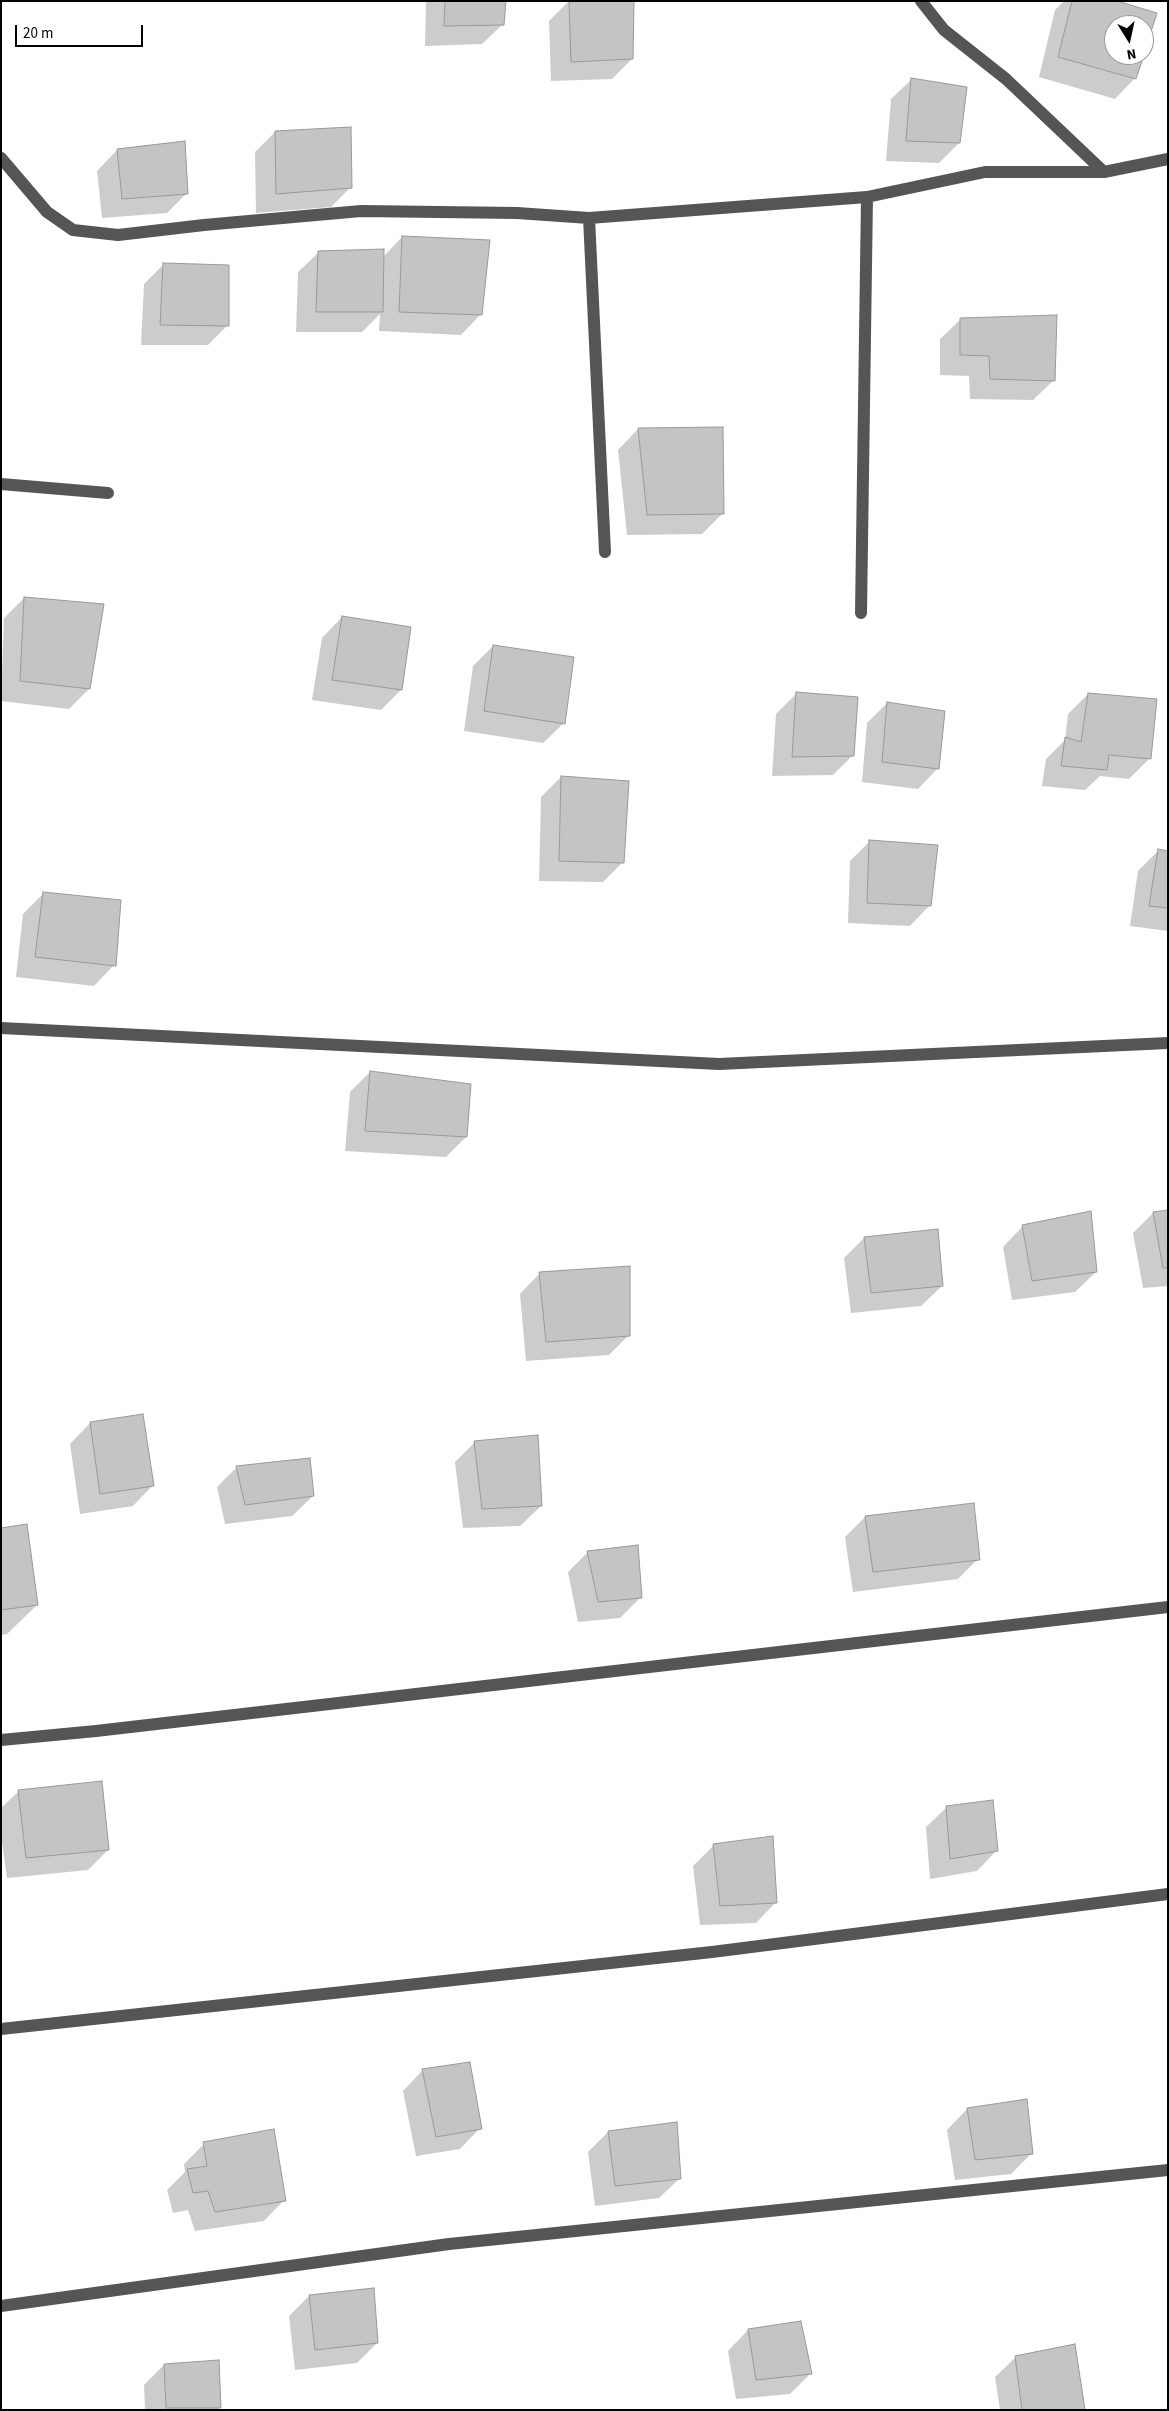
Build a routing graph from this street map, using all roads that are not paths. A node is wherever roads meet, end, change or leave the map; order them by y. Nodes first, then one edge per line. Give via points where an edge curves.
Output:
1 (921, 1) edge
2 (1, 158) edge
3 (1168, 159) edge
4 (1104, 172) junction
5 (867, 197) junction
6 (589, 218) junction
7 (1, 484) edge
8 (108, 493) dead end
9 (605, 552) dead end
10 (861, 613) dead end
11 (1, 1028) edge
12 (1168, 1043) edge
13 (1168, 1607) edge
14 (1, 1740) edge
15 (1168, 1894) edge
16 (1, 2030) edge
17 (1168, 2170) edge
18 (1, 2306) edge

1 - 4 street via 944,30 1006,79
2 - 6 street via 47,212 73,230 118,235 360,212 517,213
3 - 4 street
4 - 5 street via 985,172
5 - 6 street
5 - 10 street
6 - 9 street
7 - 8 street
11 - 12 street via 719,1064
13 - 14 street
15 - 16 street via 712,1952
17 - 18 street via 449,2244

